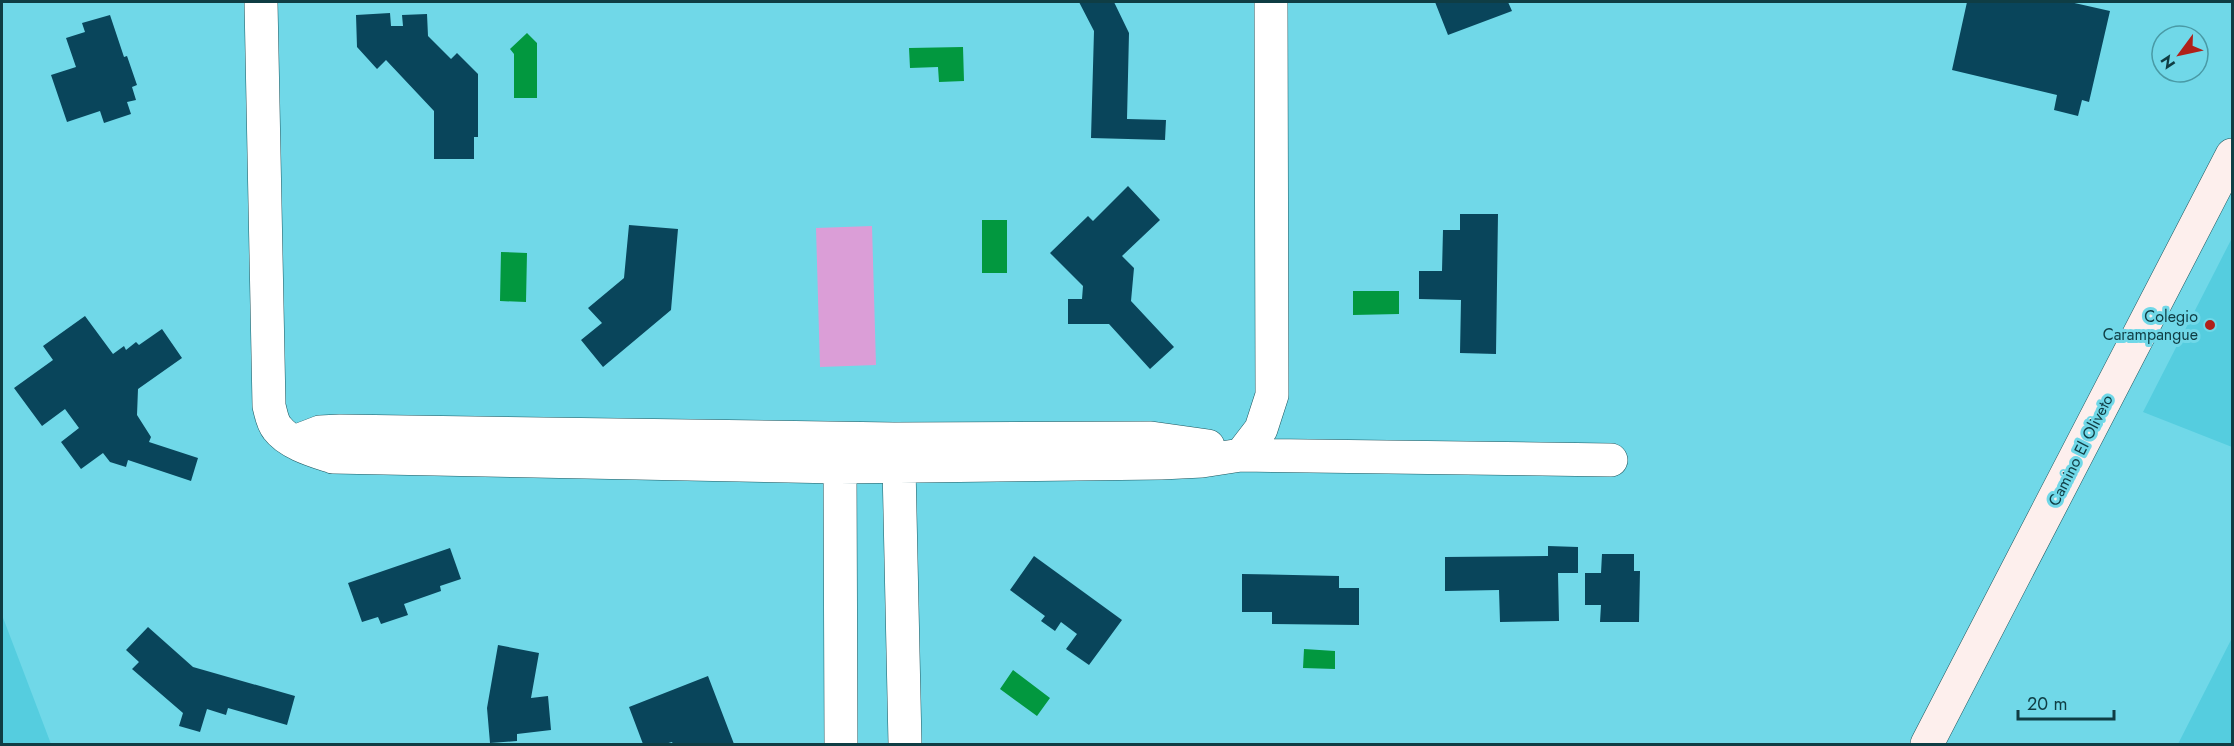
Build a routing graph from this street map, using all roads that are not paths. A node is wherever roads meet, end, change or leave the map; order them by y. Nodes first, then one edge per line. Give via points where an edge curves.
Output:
1 (261, 2) edge
2 (1271, 2) edge
3 (2232, 155) edge
4 (897, 452) junction
5 (843, 453) junction
6 (1240, 455) junction
7 (1611, 460) dead end
8 (841, 744) edge
9 (905, 744) edge
10 (1927, 744) edge

1 - 5 street via 269,406 278,429 294,442 333,457 442,446
2 - 6 street via 1272,395 1261,429
3 - 10 main road, Camino El Oliveto
4 - 5 street
4 - 6 street via 1098,451 1202,461
4 - 9 street
5 - 8 street
6 - 7 street

